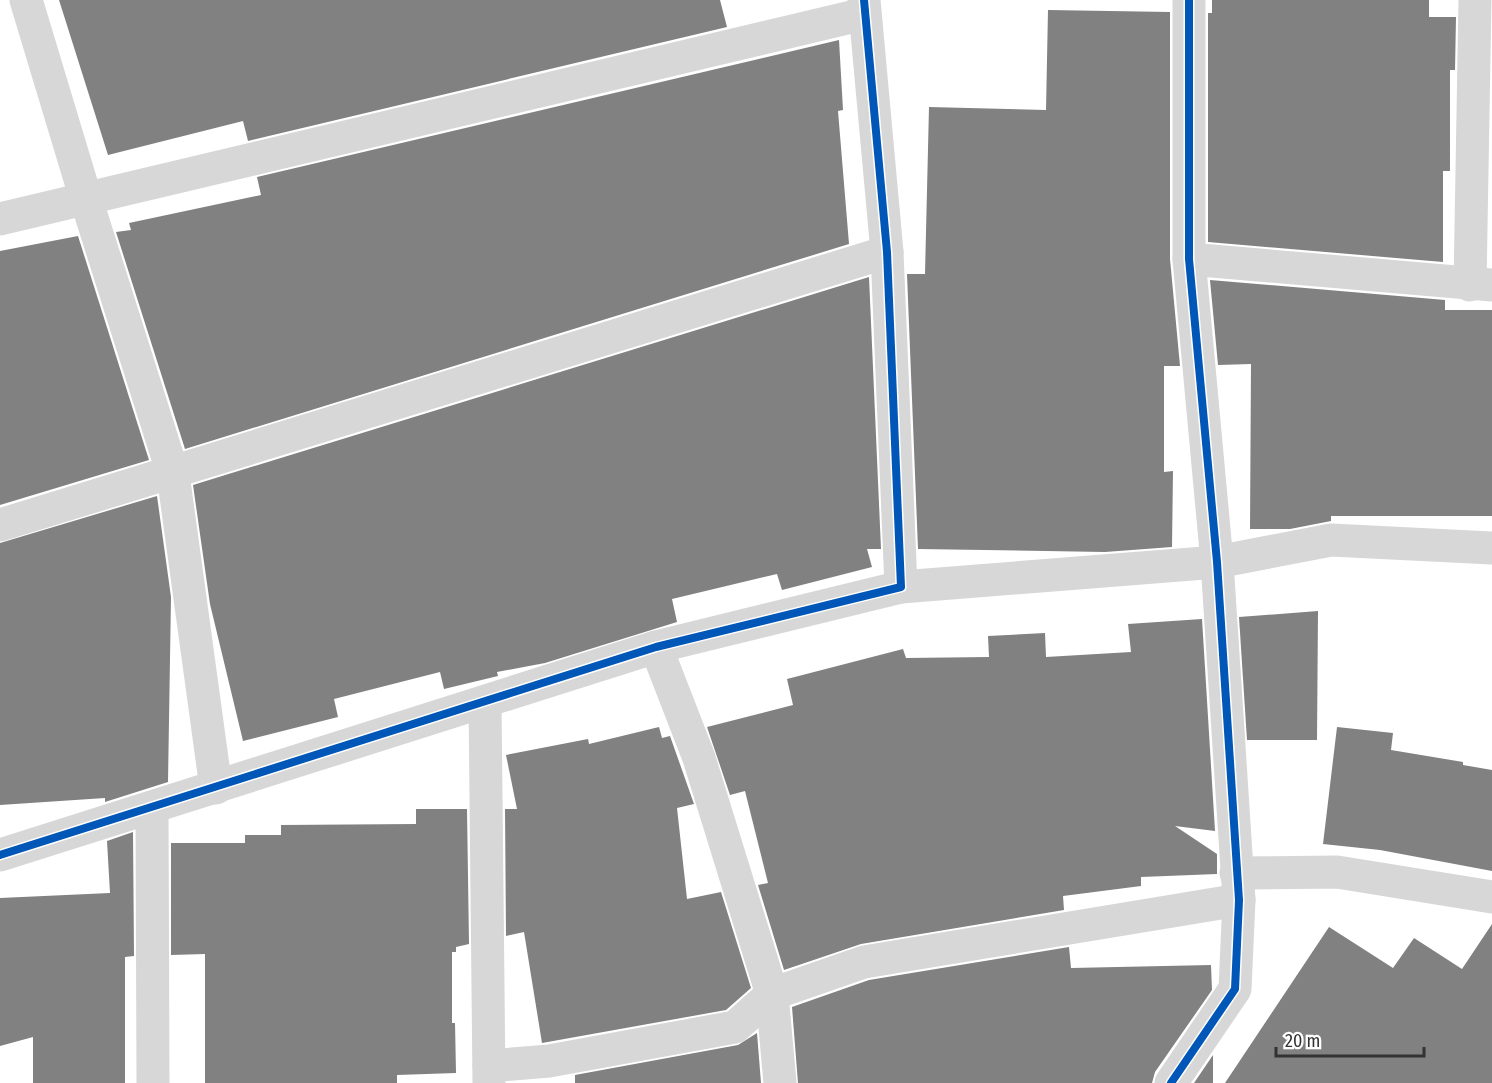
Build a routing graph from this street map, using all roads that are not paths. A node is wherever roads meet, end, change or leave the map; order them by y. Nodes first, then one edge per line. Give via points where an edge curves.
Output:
1 (26, 0) edge
2 (1189, 0) edge
3 (1475, 0) edge
4 (864, 7) edge
5 (1481, 175) edge
6 (86, 199) junction
7 (0, 219) edge
8 (887, 252) junction
9 (1189, 260) junction
10 (1481, 285) edge
11 (173, 474) junction
12 (0, 525) edge
13 (1492, 548) edge
14 (1217, 562) junction
15 (901, 587) junction
16 (656, 647) junction
17 (485, 702) junction
18 (216, 788) junction
19 (152, 808) junction
20 (0, 855) edge
21 (1237, 887) junction
22 (1492, 897) edge
23 (772, 994) junction
24 (489, 1075) edge
25 (153, 1083) edge
26 (780, 1083) edge
27 (1171, 1083) edge

1 - 6 street
2 - 9 street
3 - 5 street
4 - 6 street
4 - 8 street
5 - 10 street
6 - 7 street
6 - 11 street
8 - 11 street
8 - 15 street
9 - 10 street
9 - 14 street
11 - 12 street
11 - 18 street
13 - 14 street via 1331,540
14 - 15 street
14 - 21 street
15 - 16 street
16 - 17 street
16 - 23 street via 699,758
17 - 18 street
17 - 24 street
18 - 19 street
19 - 20 street
19 - 25 street
21 - 22 street via 1337,872
21 - 23 street via 864,962
21 - 27 street via 1235,989
23 - 24 street via 735,1027
23 - 26 street

